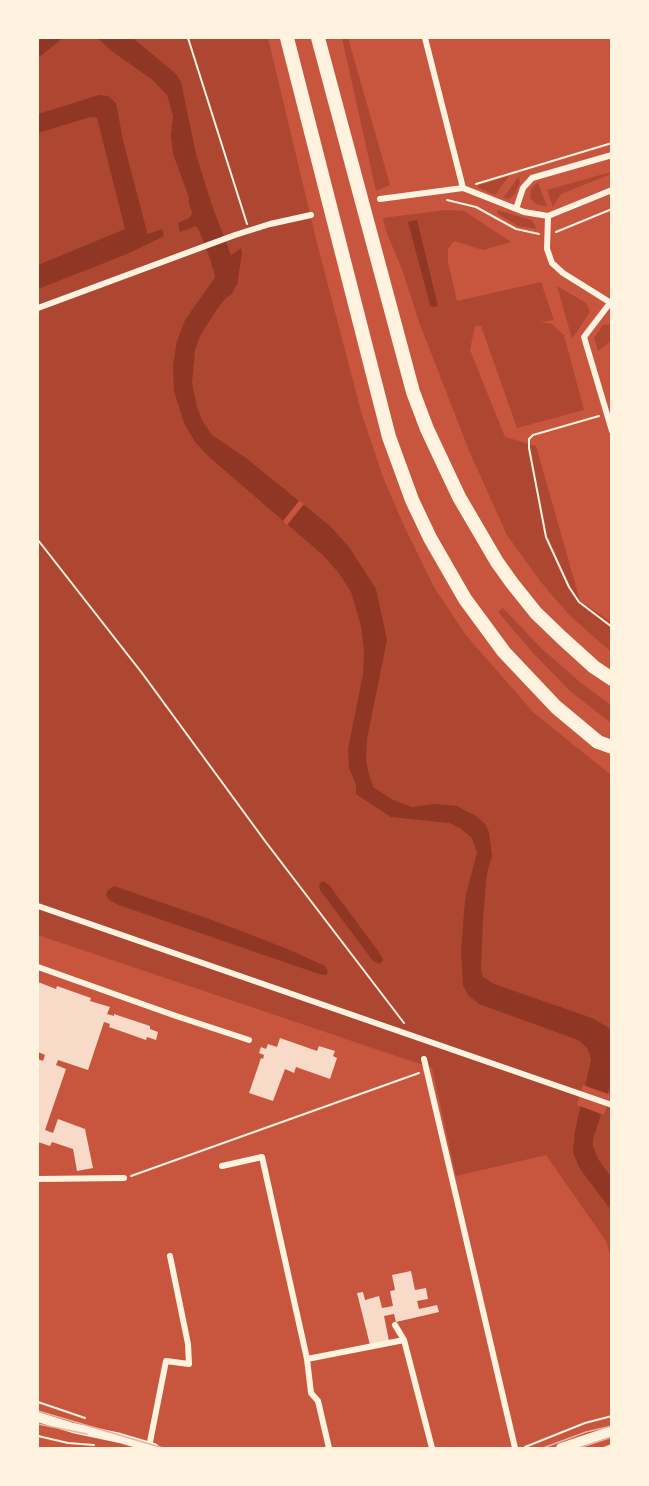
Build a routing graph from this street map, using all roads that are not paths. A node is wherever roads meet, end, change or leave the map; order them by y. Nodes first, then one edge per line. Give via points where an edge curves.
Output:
1 (287, 38) edge
2 (318, 38) edge
3 (426, 38) edge
4 (612, 154) edge
5 (463, 188) junction
6 (612, 190) edge
7 (380, 199) dead end
8 (516, 209) junction
9 (310, 215) dead end
10 (548, 216) junction
11 (611, 303) edge
12 (38, 308) edge
13 (612, 430) edge
14 (612, 679) edge
15 (598, 742) junction
16 (612, 747) edge
17 (612, 752) edge
18 (38, 906) edge
19 (38, 967) edge
20 (249, 1040) dead end
21 (424, 1059) dead end
22 (610, 1104) edge
23 (222, 1166) dead end
24 (124, 1178) road end
25 (38, 1179) edge
26 (170, 1256) dead end
27 (395, 1325) dead end
28 (404, 1340) junction
29 (307, 1359) junction
30 (38, 1417) edge
31 (612, 1431) edge
32 (151, 1448) edge
33 (329, 1449) edge
34 (432, 1449) edge
35 (515, 1449) edge
36 (561, 1449) edge

1 - 15 highway via 389,437 412,500 465,600 504,652 556,707
2 - 14 highway via 413,392 427,429 463,505 497,562 536,613
3 - 5 street
4 - 8 street via 532,178 523,188
5 - 7 street
5 - 8 street
6 - 10 street
8 - 10 street
9 - 12 street via 192,250
10 - 11 street via 547,249 552,263
11 - 13 street via 584,337
15 - 16 highway
15 - 17 highway
18 - 22 street
19 - 20 street
21 - 35 street
23 - 29 street via 262,1157
24 - 25 street
26 - 32 street via 189,1364 166,1361
27 - 28 street
28 - 29 street
28 - 34 street
29 - 33 street via 311,1394 318,1401
30 - 32 main road
31 - 36 main road

